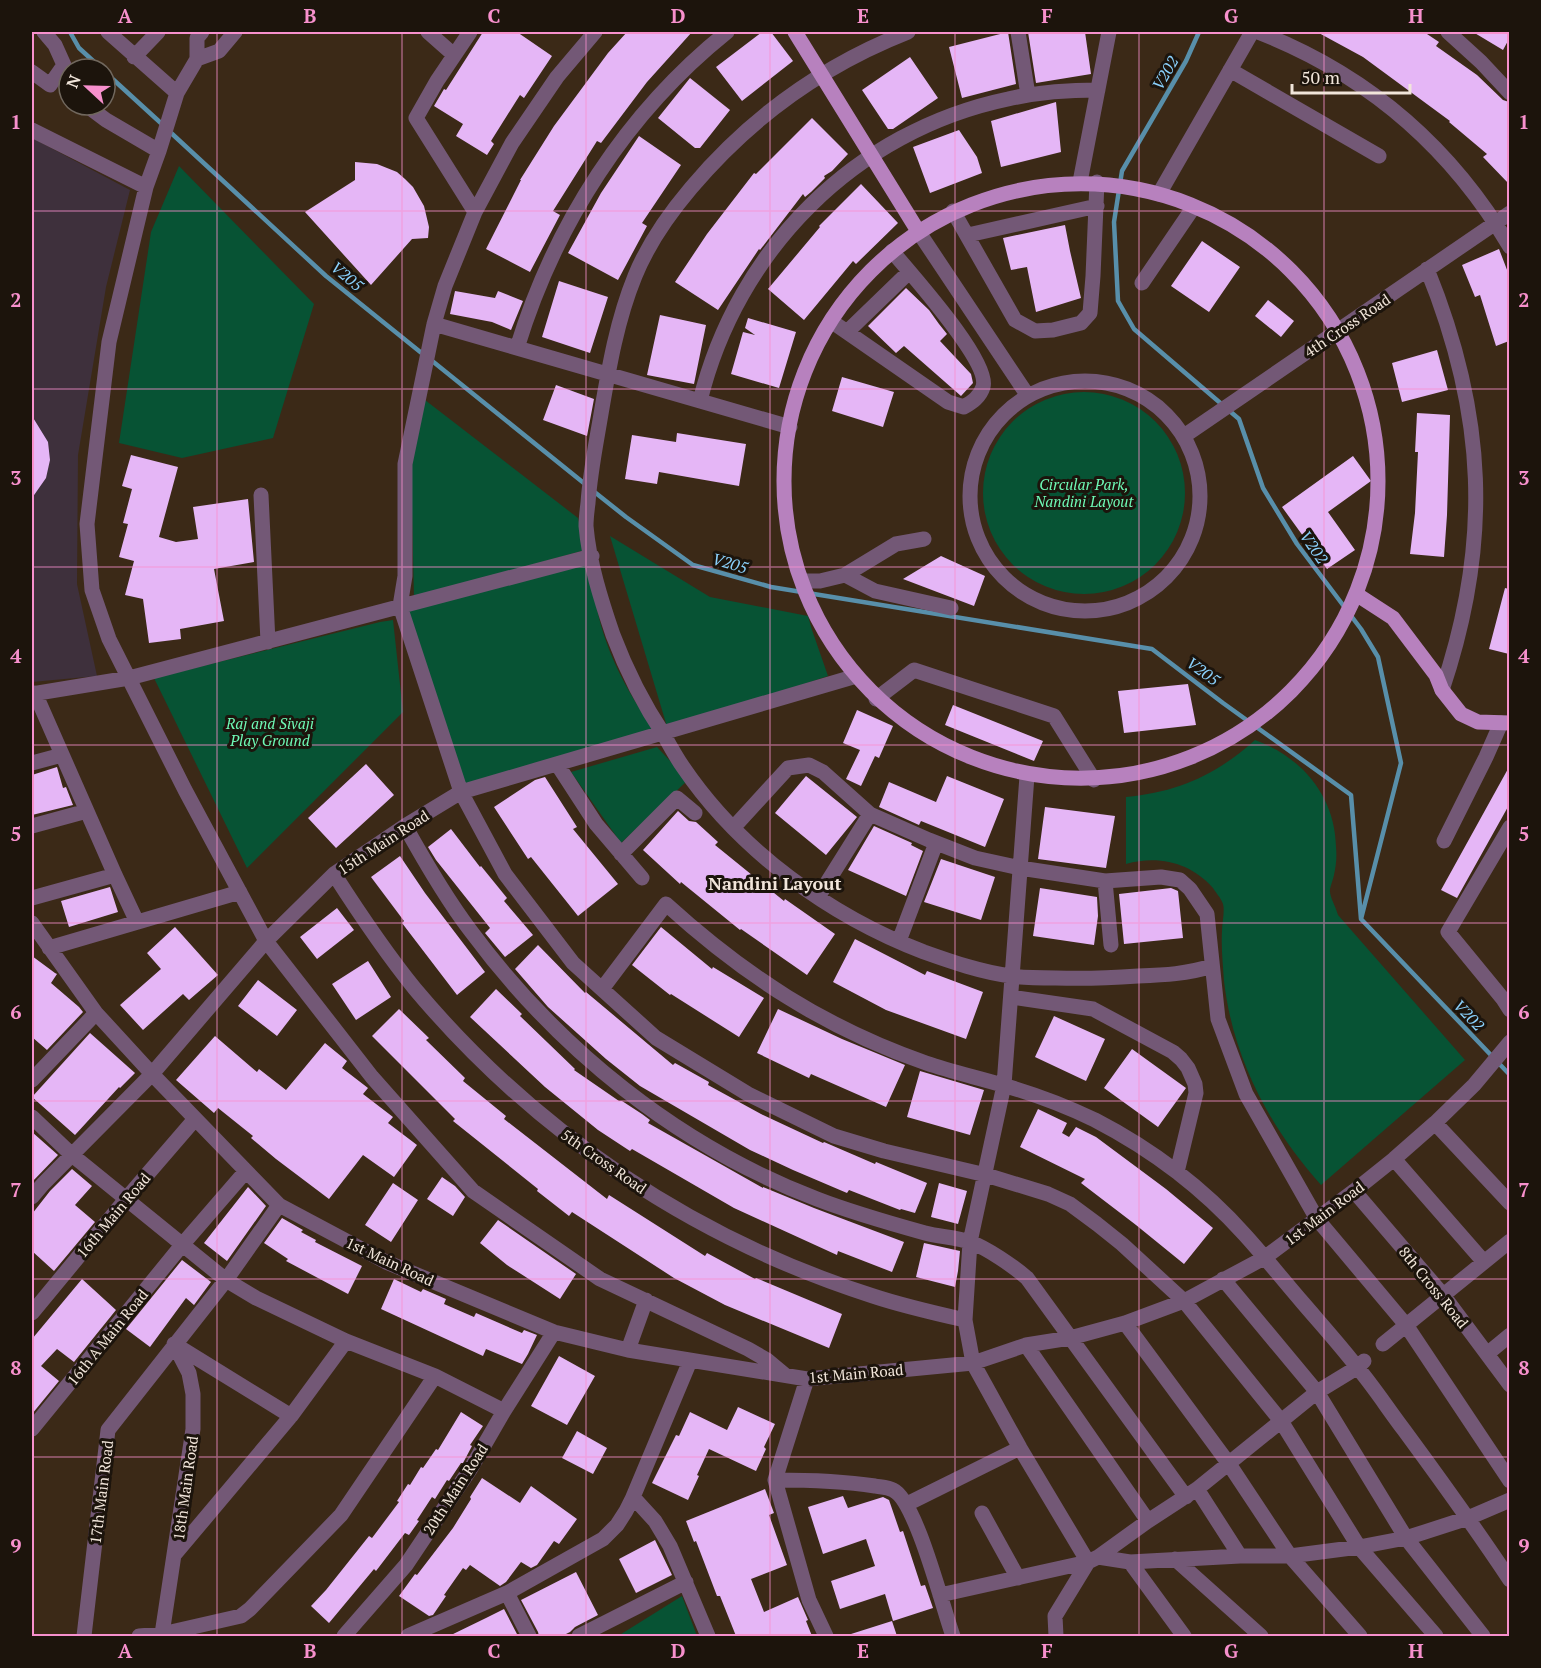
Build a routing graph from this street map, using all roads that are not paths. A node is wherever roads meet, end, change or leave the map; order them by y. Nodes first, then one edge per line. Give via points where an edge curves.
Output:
1 (44, 32) edge
2 (108, 32) edge
3 (158, 32) edge
4 (202, 32) edge
5 (235, 32) edge
6 (429, 32) edge
7 (470, 32) edge
8 (596, 32) edge
9 (727, 32) edge
10 (795, 32) edge
11 (908, 32) edge
12 (1018, 32) edge
13 (1109, 32) edge
14 (1252, 32) edge
15 (1258, 32) edge
16 (1448, 32) edge
17 (454, 55) junction
18 (61, 57) edge
19 (135, 57) junction
20 (197, 60) junction
21 (1230, 70) junction
22 (32, 72) edge
23 (821, 75) junction
24 (57, 79) edge
25 (1098, 90) junction
26 (177, 93) junction
27 (1509, 93) edge
28 (1028, 95) junction
29 (102, 117) edge
30 (32, 130) edge
31 (159, 151) junction
32 (872, 156) junction
33 (1379, 156) dead end
34 (1080, 182) junction
35 (1103, 182) junction
36 (146, 187) junction
37 (1160, 194) junction
38 (1096, 206) junction
39 (1193, 208) junction
40 (953, 211) junction
41 (475, 212) junction
42 (1509, 213) edge
43 (1495, 223) junction
44 (918, 231) junction
45 (968, 235) junction
46 (1509, 247) edge
47 (892, 251) junction
48 (1427, 269) junction
49 (909, 272) junction
50 (1142, 284) dead end
51 (831, 321) junction
52 (434, 324) junction
53 (1339, 330) junction
54 (847, 332) junction
55 (516, 348) junction
56 (608, 374) junction
57 (1028, 396) junction
58 (699, 401) junction
59 (790, 427) junction
60 (1184, 436) junction
61 (261, 495) dead end
62 (924, 539) dead end
63 (591, 556) junction
64 (845, 575) junction
65 (805, 581) junction
66 (1353, 598) junction
67 (400, 606) junction
68 (951, 608) dead end
69 (268, 642) junction
70 (854, 677) junction
71 (129, 678) junction
72 (1442, 690) junction
73 (33, 694) edge
74 (876, 699) junction
75 (1505, 723) edge
76 (662, 733) junction
77 (62, 755) junction
78 (32, 764) edge
79 (557, 764) junction
80 (1027, 776) junction
81 (1094, 780) junction
82 (461, 792) junction
83 (87, 811) junction
84 (695, 813) dead end
85 (870, 814) junction
86 (32, 826) edge
87 (405, 826) junction
88 (734, 827) junction
89 (1509, 827) edge
90 (1444, 841) dead end
91 (936, 843) junction
92 (621, 854) junction
93 (1020, 868) junction
94 (334, 874) junction
95 (114, 875) junction
96 (642, 878) dead end
97 (1105, 881) junction
98 (240, 892) junction
99 (818, 897) junction
100 (32, 898) edge
101 (138, 921) junction
102 (32, 928) edge
103 (266, 941) junction
104 (899, 941) junction
105 (1111, 945) dead end
106 (49, 948) junction
107 (1212, 966) junction
108 (1012, 976) junction
109 (602, 989) junction
110 (1011, 997) junction
111 (1509, 1010) edge
112 (96, 1013) junction
113 (1509, 1042) edge
114 (152, 1074) junction
115 (32, 1080) edge
116 (1004, 1085) junction
117 (32, 1117) edge
118 (195, 1119) junction
119 (1435, 1123) junction
120 (72, 1155) junction
121 (1394, 1159) junction
122 (246, 1171) junction
123 (1177, 1172) junction
124 (986, 1175) junction
125 (1354, 1191) junction
126 (32, 1197) edge
127 (126, 1199) junction
128 (1509, 1203) edge
129 (279, 1205) junction
130 (1317, 1219) junction
131 (1509, 1241) edge
132 (970, 1242) junction
133 (182, 1245) junction
134 (1264, 1258) junction
135 (1484, 1262) junction
136 (1223, 1279) junction
137 (226, 1280) junction
138 (1443, 1295) junction
139 (646, 1300) junction
140 (1184, 1300) junction
141 (32, 1313) edge
142 (965, 1320) junction
143 (1125, 1323) junction
144 (1406, 1325) junction
145 (554, 1332) junction
146 (1509, 1335) edge
147 (1070, 1338) junction
148 (346, 1341) junction
149 (174, 1344) junction
150 (1383, 1344) dead end
151 (1026, 1345) junction
152 (628, 1350) junction
153 (1487, 1354) junction
154 (690, 1361) junction
155 (973, 1363) junction
156 (1361, 1364) junction
157 (785, 1375) junction
158 (435, 1376) junction
159 (807, 1379) junction
160 (1509, 1385) edge
161 (1317, 1392) junction
162 (504, 1411) junction
163 (291, 1416) junction
164 (1281, 1422) junction
165 (32, 1429) edge
166 (1020, 1448) junction
167 (1229, 1464) junction
168 (775, 1480) junction
169 (1509, 1481) edge
170 (1192, 1493) junction
171 (633, 1497) junction
172 (1509, 1500) edge
173 (908, 1504) junction
174 (982, 1513) dead end
175 (1468, 1518) junction
176 (1148, 1521) junction
177 (1406, 1538) junction
178 (1359, 1547) junction
179 (175, 1554) junction
180 (1240, 1556) junction
181 (1290, 1556) junction
182 (1093, 1559) junction
183 (1175, 1559) junction
184 (1130, 1562) junction
185 (1018, 1578) junction
186 (1509, 1580) edge
187 (686, 1582) junction
188 (507, 1593) junction
189 (940, 1595) junction
190 (162, 1634) junction
191 (84, 1636) edge
192 (139, 1636) edge
193 (344, 1636) edge
194 (408, 1636) edge
195 (528, 1636) edge
196 (579, 1636) edge
197 (708, 1636) edge
198 (826, 1636) edge
199 (953, 1636) edge
200 (1056, 1636) edge
201 (1184, 1636) edge
202 (1261, 1636) edge
203 (1360, 1636) edge
204 (1436, 1636) edge
205 (1483, 1636) edge

1 - 18 street
2 - 19 street
3 - 19 street
4 - 20 street via 197,38
5 - 20 street via 219,51
6 - 17 street
7 - 17 street
8 - 41 street via 534,109
9 - 55 street via 657,97 600,172 553,253
10 - 23 main road
11 - 23 street
12 - 28 street
13 - 25 street
14 - 21 street
15 - 43 street via 1314,56 1400,115 1450,164
16 - 27 street
17 - 41 street via 416,118
19 - 26 street
20 - 26 street
21 - 33 street
21 - 37 street
22 - 24 street via 50,86
23 - 32 main road
23 - 56 street via 754,123 680,201 636,274
25 - 28 street
25 - 34 street
26 - 31 street
28 - 32 street via 949,116
29 - 31 street
30 - 36 street
31 - 36 street
32 - 44 main road
32 - 58 street via 819,197 758,268 714,351
34 - 35 main road
34 - 40 main road via 1007,191
35 - 37 main road
35 - 38 street
36 - 71 street via 109,342 87,524 92,590 109,639
37 - 39 main road
38 - 45 street
38 - 45 street via 1089,313 1081,323 1053,330 1035,331 1015,320
39 - 50 street
39 - 53 main road via 1269,254
40 - 44 main road
40 - 45 street
41 - 52 street
42 - 43 street, 4th Cross Road
43 - 46 street
43 - 48 street, 4th Cross Road
44 - 47 main road
44 - 57 street
47 - 49 street
47 - 51 main road via 856,286
48 - 53 street, 4th Cross Road
48 - 72 street via 1450,329 1466,393 1475,458 1476,526 1468,593
49 - 54 street
49 - 54 street via 964,340 982,370 984,386 976,399 964,407 948,402
51 - 54 street
51 - 59 main road via 804,376
52 - 55 street
52 - 67 street via 405,464 405,576
53 - 60 street, 4th Cross Road
53 - 66 main road via 1369,388 1383,453 1380,525 1366,572
55 - 56 street
56 - 58 street
56 - 63 street via 590,480 586,524
57 - 60 street via 1049,386 1081,380 1113,383 1143,395 1169,416
57 - 60 street via 994,425 977,456 970,491 973,526 987,559 1011,585 1040,604 1075,612 1110,610 1143,597 1170,575 1190,545 1200,511 1199,476
58 - 59 street
59 - 65 main road via 787,505
61 - 69 street
62 - 64 street via 896,544
63 - 67 street
63 - 76 street via 619,651
64 - 65 street
64 - 68 street via 875,591
65 - 70 main road via 811,607
66 - 72 main road via 1394,618 1436,675
66 - 81 main road via 1267,709 1244,727 1222,742 1172,764
67 - 69 street
67 - 82 street
69 - 71 street
70 - 74 main road
70 - 76 street, 15th Main Road
71 - 73 street
71 - 98 street
72 - 75 main road via 1461,714 1478,723
73 - 77 street
74 - 80 main road via 901,721 943,747 988,766
74 - 81 street via 914,670 1054,716
75 - 90 street
76 - 79 street, 15th Main Road
76 - 88 street via 706,797
77 - 78 street
77 - 83 street
79 - 82 street, 15th Main Road
79 - 92 street
80 - 81 main road
80 - 93 street
82 - 87 street, 15th Main Road
82 - 109 street via 504,874 573,963
83 - 86 street
83 - 95 street
84 - 92 street via 677,798
85 - 88 street via 823,772 809,765 788,768
85 - 91 street
85 - 99 street
87 - 94 street, 15th Main Road
87 - 132 street via 469,929 519,992 576,1048 639,1100 706,1145 815,1198 891,1224
88 - 99 street
89 - 111 street via 1448,932
91 - 93 street via 975,858
91 - 104 street
92 - 96 street
93 - 97 street
93 - 108 street
94 - 103 street, 15th Main Road
94 - 142 street, 5th Cross Road via 386,951 445,1023 511,1089 621,1175 702,1224 786,1265 874,1297
95 - 100 street
95 - 101 street
97 - 105 street
97 - 107 street via 1161,877 1180,880 1207,914
98 - 101 street
98 - 103 street
99 - 104 street
101 - 106 street
102 - 106 street, 1st Main Road
103 - 114 street, 15th Main Road
103 - 139 street via 372,1077 473,1191 600,1279
104 - 108 street via 941,958
106 - 112 street, 1st Main Road
107 - 108 street via 1185,974 1091,980
107 - 130 street via 1218,1019 1245,1094
108 - 110 street
109 - 116 street via 666,904 754,976 821,1018 913,1059
109 - 124 street via 656,1038 748,1094 834,1136
110 - 116 street
110 - 123 street via 1094,1009 1181,1059 1192,1076 1196,1093
112 - 114 street, 1st Main Road
112 - 115 street
113 - 119 street, 1st Main Road via 1474,1085
114 - 118 street, 1st Main Road
114 - 120 street, 15th Main Road
116 - 123 street via 1096,1121
116 - 124 street
117 - 120 street
118 - 122 street, 1st Main Road
118 - 127 street, 16th Main Road
119 - 121 street, 1st Main Road
119 - 128 street
120 - 126 street, 15th Main Road
120 - 127 street
121 - 125 street, 1st Main Road
121 - 135 street
122 - 129 street, 1st Main Road
122 - 133 street, 16th A Main Road
123 - 134 street via 1223,1212
124 - 132 street
124 - 140 street via 1070,1204
125 - 130 street, 1st Main Road
125 - 138 street, 8th Cross Road
127 - 133 street
127 - 141 street, 16th Main Road
129 - 137 street, 17th Main Road
129 - 145 street, 1st Main Road via 386,1262
130 - 134 street, 1st Main Road
130 - 144 street
131 - 135 street
132 - 142 street
132 - 147 street via 1027,1278
133 - 137 street
133 - 165 street, 16th A Main Road
134 - 136 street, 1st Main Road
134 - 156 street
135 - 138 street
136 - 140 street, 1st Main Road
136 - 161 street
137 - 148 street
137 - 149 street, 17th Main Road
138 - 144 street
138 - 153 street, 8th Cross Road
139 - 152 street
139 - 157 street via 748,1349
140 - 143 street, 1st Main Road
140 - 164 street
142 - 155 street
143 - 147 street, 1st Main Road
143 - 167 street
144 - 150 street
144 - 169 street
145 - 152 street, 1st Main Road
145 - 162 street, 20th Main Road
146 - 153 street
147 - 151 street, 1st Main Road
147 - 170 street
148 - 158 street
148 - 163 street
149 - 163 street
149 - 179 street, 18th Main Road via 189,1373 193,1394 193,1429
149 - 191 street, 17th Main Road via 108,1430
151 - 155 street, 1st Main Road
151 - 176 street
152 - 154 street, 1st Main Road
153 - 160 street, 8th Cross Road
154 - 157 street, 1st Main Road
154 - 171 street
155 - 159 street, 1st Main Road
155 - 166 street
156 - 161 street
156 - 175 street
157 - 159 street, 1st Main Road
158 - 162 street
158 - 190 street via 341,1515 250,1609 241,1616
159 - 168 street
161 - 164 street
161 - 177 street
162 - 193 street, 20th Main Road via 406,1564
163 - 179 street
164 - 167 street
164 - 178 street
166 - 173 street
166 - 182 street
167 - 170 street
167 - 181 street
168 - 173 street via 861,1484 894,1490
168 - 198 street via 809,1600
170 - 176 street
170 - 180 street
171 - 187 street via 655,1521
171 - 188 street via 617,1525 603,1539
172 - 175 street
173 - 189 street
174 - 185 street
175 - 177 street
175 - 186 street
176 - 182 street
177 - 178 street
177 - 205 street
178 - 181 street
178 - 204 street
179 - 190 street, 18th Main Road
180 - 181 street
180 - 183 street
181 - 203 street
182 - 184 street
182 - 185 street
182 - 200 street via 1055,1616
183 - 184 street
183 - 202 street
184 - 201 street
185 - 189 street
187 - 196 street
187 - 197 street
188 - 194 street
188 - 195 street
189 - 199 street
190 - 192 street

